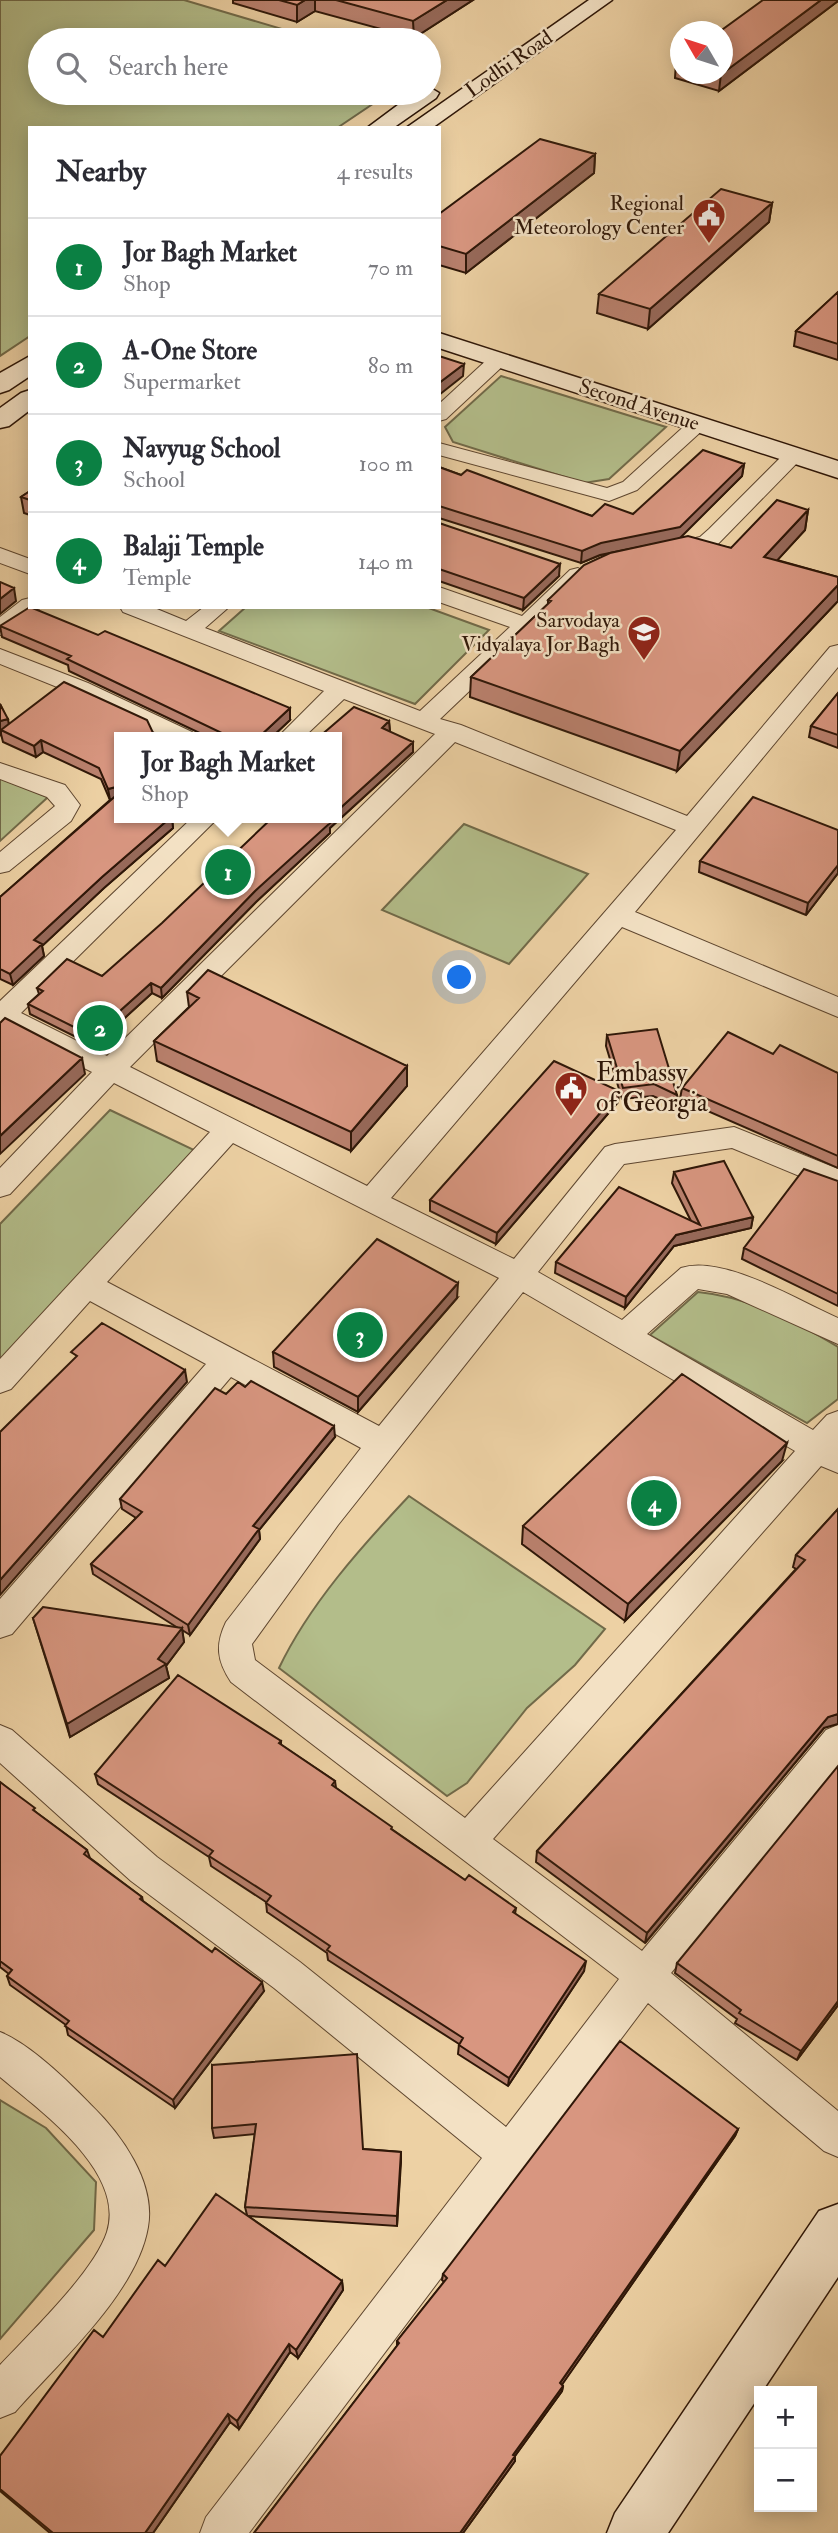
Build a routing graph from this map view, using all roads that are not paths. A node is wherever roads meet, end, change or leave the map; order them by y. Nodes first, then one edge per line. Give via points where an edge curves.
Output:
1 (602, 0) edge
2 (411, 105) edge
3 (381, 126) edge
4 (420, 126) edge
5 (441, 341) edge
6 (498, 360) junction
7 (28, 365) edge
8 (0, 385) edge
9 (28, 399) edge
10 (441, 413) edge
11 (0, 420) edge
12 (698, 424) junction
13 (441, 450) edge
14 (793, 456) junction
15 (838, 470) edge
16 (653, 554) edge
17 (0, 555) edge
18 (555, 564) edge
19 (28, 566) edge
20 (441, 595) edge
21 (28, 607) edge
22 (136, 609) edge
23 (215, 609) edge
24 (526, 625) junction
25 (0, 628) edge
26 (189, 630) junction
27 (838, 652) edge
28 (0, 656) edge
29 (339, 690) junction
30 (425, 720) junction
31 (453, 730) junction
32 (173, 732) edge
33 (295, 732) edge
34 (0, 771) edge
35 (201, 823) edge
36 (692, 827) junction
37 (0, 864) edge
38 (618, 915) junction
39 (838, 1008) edge
40 (1, 1015) edge
41 (110, 1070) junction
42 (229, 1129) junction
43 (838, 1181) edge
44 (0, 1186) edge
45 (372, 1200) junction
46 (519, 1275) junction
47 (88, 1286) junction
48 (838, 1332) edge
49 (624, 1336) junction
50 (227, 1361) junction
51 (0, 1380) edge
52 (831, 1443) edge
53 (383, 1444) junction
54 (0, 1623) edge
55 (0, 1741) edge
56 (838, 1741) edge
57 (469, 1840) junction
58 (645, 1976) junction
59 (0, 2050) edge
60 (838, 2137) edge
61 (510, 2155) junction
62 (838, 2230) edge
63 (0, 2397) edge
64 (222, 2533) edge
65 (635, 2533) edge

1 - 4 main road, Lodhi Road
2 - 3 main road, Lodhi Road
5 - 6 main road, Second Avenue
6 - 10 street
6 - 12 main road, Second Avenue
7 - 8 main road
9 - 11 main road
12 - 13 street via 630,486 609,495
12 - 14 main road, Second Avenue
14 - 15 main road, Second Avenue
14 - 16 street via 707,542
17 - 19 street
18 - 24 street via 591,569
20 - 24 street
21 - 25 street
22 - 26 street
23 - 26 street
24 - 30 street
26 - 29 street
27 - 36 street
28 - 32 street
29 - 30 street
29 - 33 street
30 - 31 street
31 - 36 street
31 - 41 street
34 - 37 street via 56,791 68,805 62,815
35 - 40 street
36 - 38 street
38 - 39 street
38 - 45 street
40 - 41 street
41 - 42 street
41 - 44 street
42 - 45 street
42 - 47 street
43 - 46 street via 734,1137 620,1153 611,1158
45 - 46 street
46 - 49 street
46 - 53 street
47 - 50 street
47 - 51 street
48 - 49 street via 732,1283 692,1276
49 - 52 street
50 - 53 street
50 - 54 street
52 - 57 street
53 - 57 street via 238,1633 234,1659 243,1671
55 - 61 street via 135,1861 287,1975
56 - 58 street
57 - 58 street
58 - 60 street
58 - 61 street
59 - 63 street via 86,2129 110,2158 127,2193 128,2229 115,2263
61 - 64 street
62 - 65 main road

